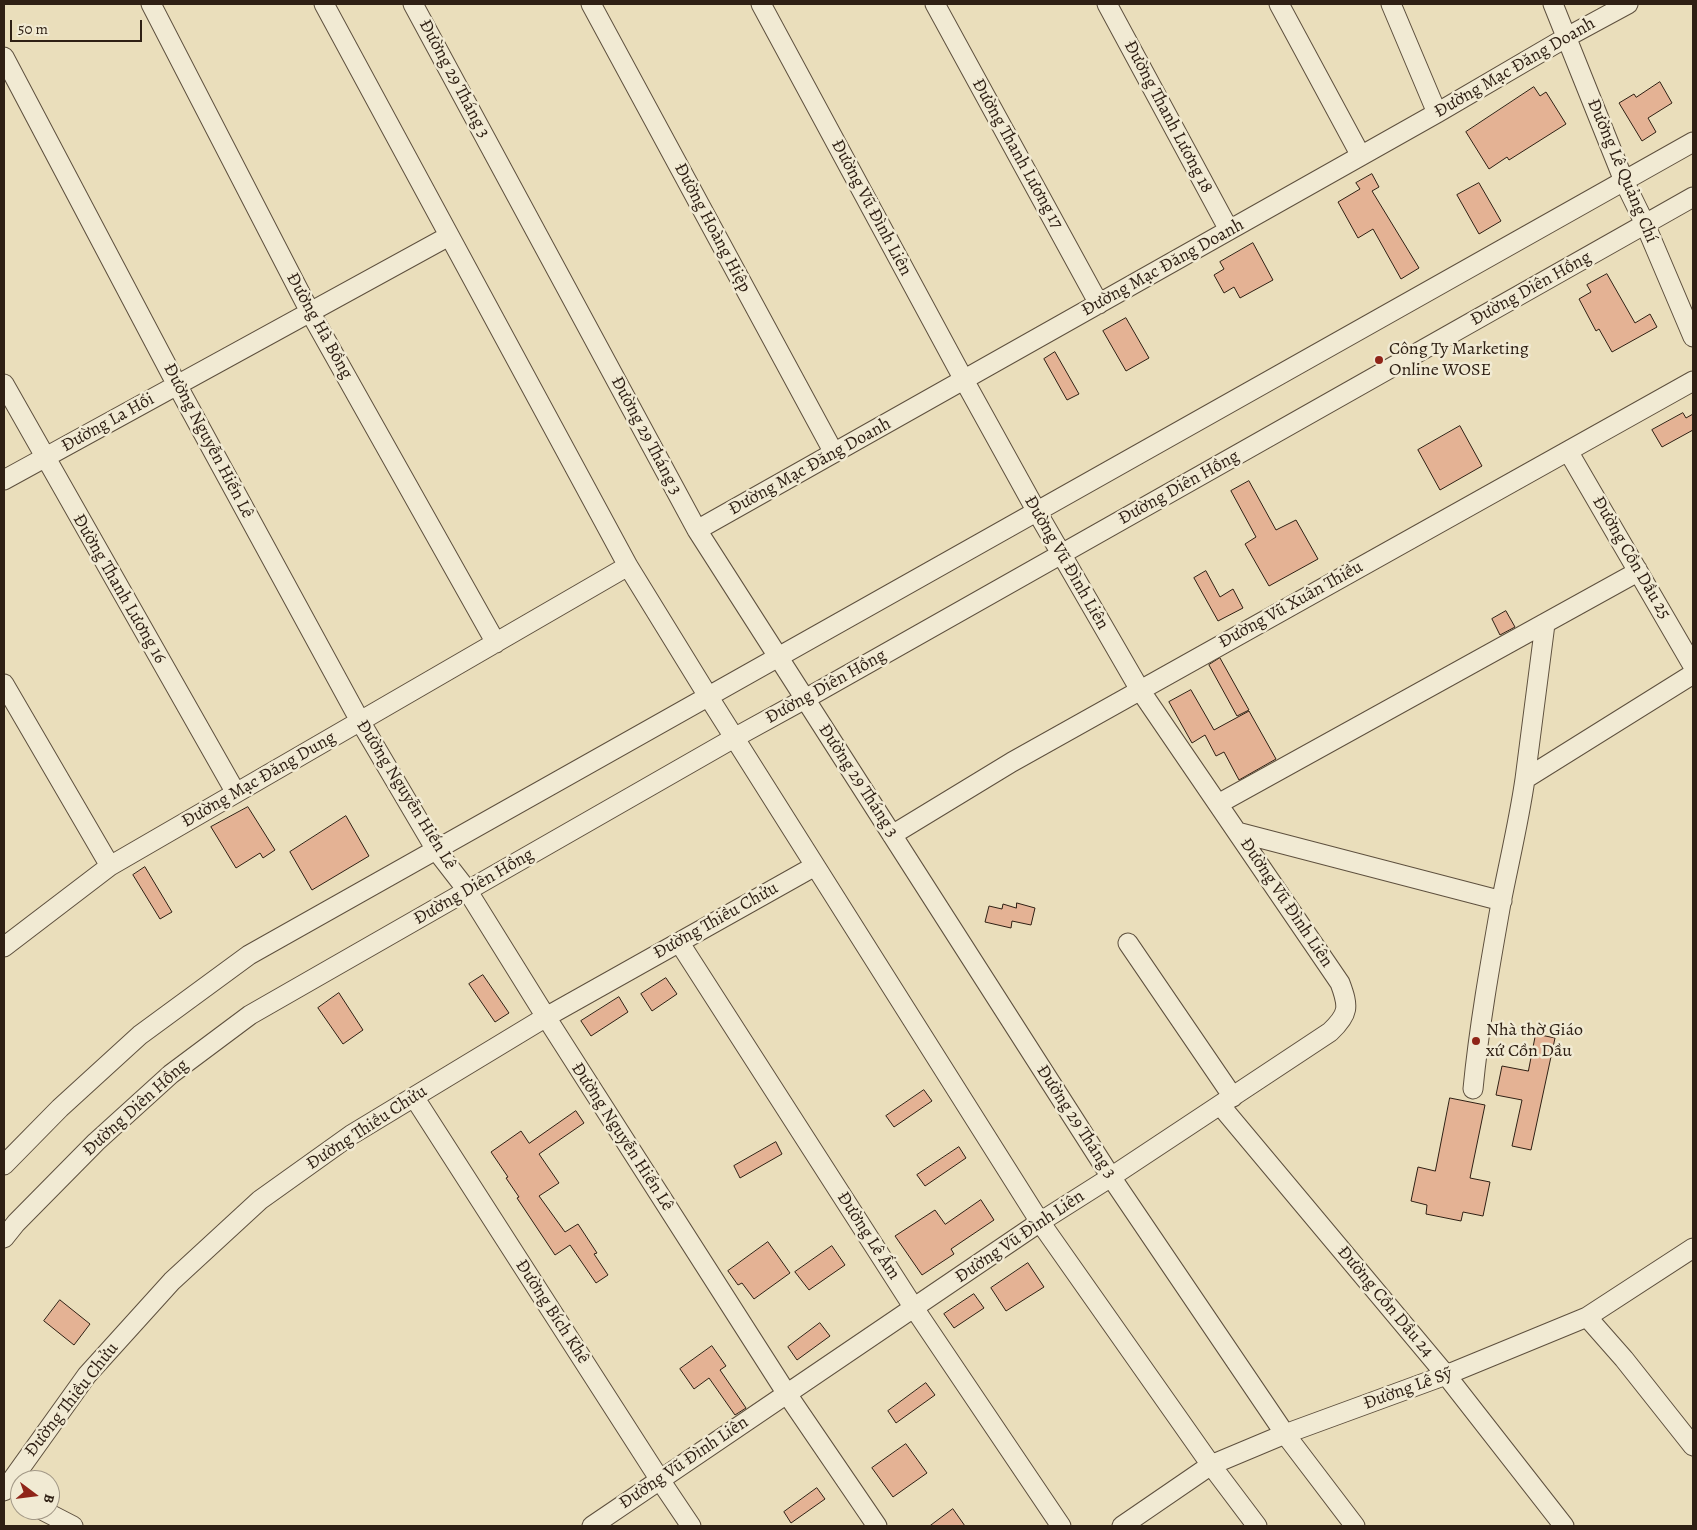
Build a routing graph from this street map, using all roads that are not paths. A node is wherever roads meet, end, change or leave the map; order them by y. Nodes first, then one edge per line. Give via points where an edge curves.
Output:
1 (150, 4) edge
2 (324, 4) edge
3 (413, 4) edge
4 (591, 4) edge
5 (761, 4) edge
6 (936, 4) edge
7 (1108, 4) edge
8 (1279, 4) edge
9 (1391, 4) edge
10 (1553, 4) edge
11 (1628, 4) edge
12 (1567, 37) junction
13 (4, 57) edge
14 (1438, 113) junction
15 (1693, 142) edge
16 (1361, 156) junction
17 (1624, 181) junction
18 (1693, 197) edge
19 (1645, 224) junction
20 (1230, 230) junction
21 (449, 236) junction
22 (1099, 304) junction
23 (310, 312) junction
24 (1693, 337) edge
25 (964, 380) junction
26 (1693, 381) edge
27 (4, 384) edge
28 (177, 385) junction
29 (1568, 451) junction
30 (834, 453) junction
31 (44, 458) junction
32 (4, 480) edge
33 (1037, 512) junction
34 (697, 530) junction
35 (1061, 555) junction
36 (628, 566) junction
37 (1637, 570) junction
38 (1545, 624) junction
39 (496, 642) junction
40 (779, 657) junction
41 (1693, 666) edge
42 (1693, 674) edge
43 (4, 684) edge
44 (1140, 690) junction
45 (708, 696) junction
46 (805, 699) junction
47 (360, 721) junction
48 (734, 738) junction
49 (1525, 779) junction
50 (236, 793) junction
51 (1218, 804) junction
52 (1237, 832) junction
53 (892, 834) junction
54 (436, 850) junction
55 (110, 866) junction
56 (815, 866) junction
57 (467, 890) junction
58 (1502, 901) junction
59 (679, 942) junction
60 (1128, 943) dead end
61 (4, 947) edge
62 (546, 1017) junction
63 (1473, 1089) dead end
64 (414, 1097) junction
65 (1226, 1101) junction
66 (4, 1164) edge
67 (1111, 1177) junction
68 (1040, 1222) junction
69 (4, 1238) edge
70 (1693, 1248) edge
71 (914, 1308) junction
72 (1587, 1317) junction
73 (1446, 1375) junction
74 (787, 1394) junction
75 (1285, 1434) junction
76 (1693, 1446) edge
77 (1211, 1465) junction
78 (660, 1480) junction
79 (4, 1490) edge
80 (60, 1519) edge
81 (73, 1526) edge
82 (592, 1526) edge
83 (691, 1526) edge
84 (877, 1526) edge
85 (1061, 1526) edge
86 (1122, 1526) edge
87 (1257, 1526) edge
88 (1355, 1526) edge
89 (1564, 1526) edge

1 - 23 street, Đường Hà Bồng
2 - 21 street
3 - 34 street, Đường 29 Tháng 3
4 - 30 street, Đường Hoàng Hiệp
5 - 25 street, Đường Vũ Đình Liên
6 - 22 street, Đường Thanh Lương 17
7 - 20 street, Đường Thanh Lương 18
8 - 16 street
9 - 14 street
10 - 12 street, Đường Lê Quảng Chí
11 - 12 street, Đường Mạc Đăng Doanh
12 - 14 street, Đường Mạc Đăng Doanh
12 - 17 street, Đường Lê Quảng Chí
13 - 28 street, Đường Nguyễn Hiến Lê
14 - 16 street, Đường Mạc Đăng Doanh
15 - 17 street
16 - 20 street, Đường Mạc Đăng Doanh
17 - 19 street, Đường Lê Quảng Chí
17 - 33 street
18 - 19 street, Đường Diên Hồng
19 - 24 street, Đường Lê Quảng Chí
19 - 35 street, Đường Diên Hồng
20 - 22 street, Đường Mạc Đăng Doanh
21 - 23 street, Đường La Hối
21 - 36 street
22 - 25 street, Đường Mạc Đăng Doanh
23 - 28 street, Đường La Hối
23 - 39 street, Đường Hà Bồng
25 - 30 street, Đường Mạc Đăng Doanh
25 - 33 street, Đường Vũ Đình Liên
26 - 29 street, Đường Vũ Xuân Thiều
27 - 31 street, Đường Thanh Lương 16
28 - 31 street, Đường La Hối
28 - 47 street, Đường Nguyễn Hiến Lê
29 - 37 street, Đường Cồn Dầu 25
29 - 44 street, Đường Vũ Xuân Thiều
30 - 34 street, Đường Mạc Đăng Doanh
31 - 32 street, Đường La Hối
31 - 50 street, Đường Thanh Lương 16
33 - 35 street, Đường Vũ Đình Liên
33 - 40 street
34 - 40 street, Đường 29 Tháng 3
35 - 44 street, Đường Vũ Đình Liên
35 - 46 street, Đường Diên Hồng
36 - 39 street, Đường Mạc Đăng Dung
36 - 45 street
37 - 38 street
37 - 41 street, Đường Cồn Dầu 25
38 - 49 street
38 - 51 street
39 - 47 street, Đường Mạc Đăng Dung
40 - 45 street
40 - 46 street, Đường 29 Tháng 3
42 - 49 street
43 - 55 street
44 - 51 street, Đường Vũ Đình Liên
44 - 53 street, Đường Vũ Xuân Thiều
45 - 48 street
45 - 54 street
46 - 48 street, Đường Diên Hồng
46 - 53 street, Đường 29 Tháng 3
47 - 50 street, Đường Mạc Đăng Dung
47 - 54 street, Đường Nguyễn Hiến Lê
48 - 56 street
48 - 57 street, Đường Diên Hồng
49 - 58 street
50 - 55 street, Đường Mạc Đăng Dung
51 - 52 street, Đường Vũ Đình Liên
52 - 58 street
52 - 65 street, Đường Vũ Đình Liên via 1340,983 1347,1001 1343,1020 1330,1032
53 - 67 street, Đường 29 Tháng 3
54 - 57 street, Đường Nguyễn Hiến Lê
54 - 66 street via 242,961 140,1035
55 - 61 street, Đường Mạc Đăng Dung
56 - 59 street, Đường Thiều Chửu
56 - 68 street
57 - 62 street, Đường Nguyễn Hiến Lê
57 - 69 street, Đường Diên Hồng via 250,1015 171,1074 96,1142
58 - 63 street
59 - 62 street, Đường Thiều Chửu
59 - 71 street, Đường Lê Ấm
60 - 65 street, Đường Cồn Dầu 24
62 - 64 street, Đường Thiều Chửu
62 - 74 street, Đường Nguyễn Hiến Lê
64 - 78 street, Đường Bích Khê
64 - 79 street, Đường Thiều Chửu via 351,1135 260,1200 172,1281 87,1375
65 - 67 street, Đường Vũ Đình Liên
65 - 73 street, Đường Cồn Dầu 24
67 - 68 street, Đường Vũ Đình Liên
67 - 75 street, Đường 29 Tháng 3
68 - 71 street, Đường Vũ Đình Liên
68 - 77 street
70 - 72 street, Đường Lê Sỹ
71 - 74 street, Đường Vũ Đình Liên
71 - 85 street, Đường Lê Ấm
72 - 73 street, Đường Lê Sỹ
72 - 76 street
73 - 75 street, Đường Lê Sỹ
73 - 89 street, Đường Cồn Dầu 24
74 - 78 street, Đường Vũ Đình Liên
74 - 84 street, Đường Nguyễn Hiến Lê
75 - 77 street, Đường Lê Sỹ
75 - 88 street, Đường 29 Tháng 3
77 - 86 street, Đường Lê Sỹ
77 - 87 street
78 - 82 street, Đường Vũ Đình Liên
78 - 83 street, Đường Bích Khê
80 - 81 street

